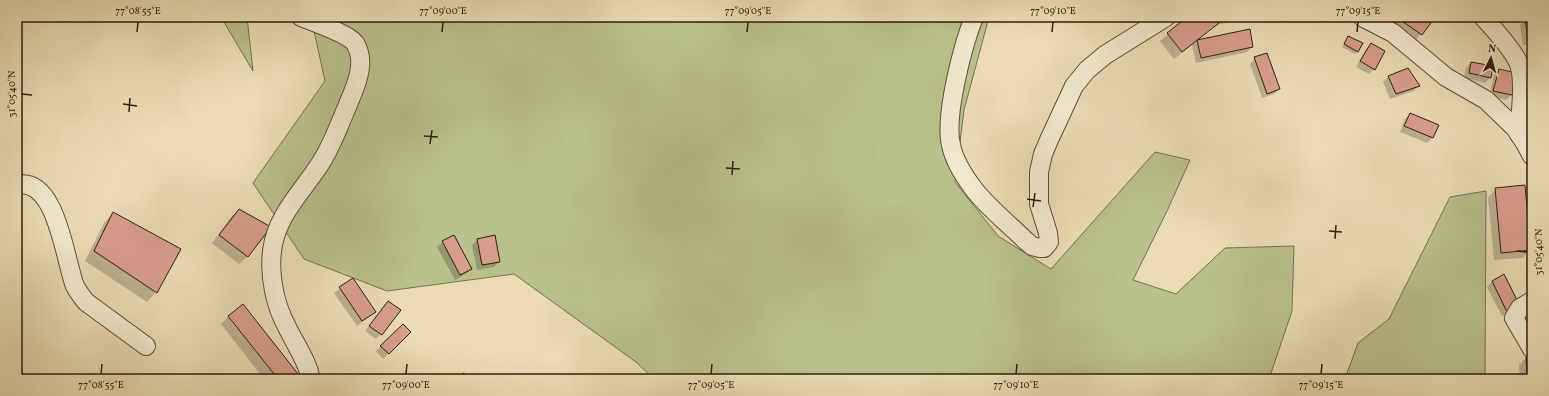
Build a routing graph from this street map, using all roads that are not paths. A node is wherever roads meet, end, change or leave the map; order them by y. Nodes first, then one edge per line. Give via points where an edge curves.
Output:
1 (301, 17) edge
2 (974, 17) edge
3 (1166, 17) edge
4 (1362, 17) edge
5 (1483, 17) edge
6 (1519, 134) junction
7 (1532, 156) edge
8 (17, 185) edge
9 (1532, 301) edge
10 (146, 346) dead end
11 (1532, 349) edge
12 (311, 379) edge

1 - 12 street via 351,39 359,52 360,66 354,88 326,154 285,211 271,253 276,301
2 - 3 street via 953,99 951,146 973,188 1025,240 1040,248 1044,248 1049,239 1039,204 1038,181 1041,162 1074,86 1087,70 1105,55
4 - 6 street via 1393,33 1446,76 1486,100
5 - 6 street via 1503,38 1519,64 1522,83
6 - 7 street
8 - 10 street via 35,188 50,204 79,294 86,302
9 - 11 street via 1520,308 1514,318

